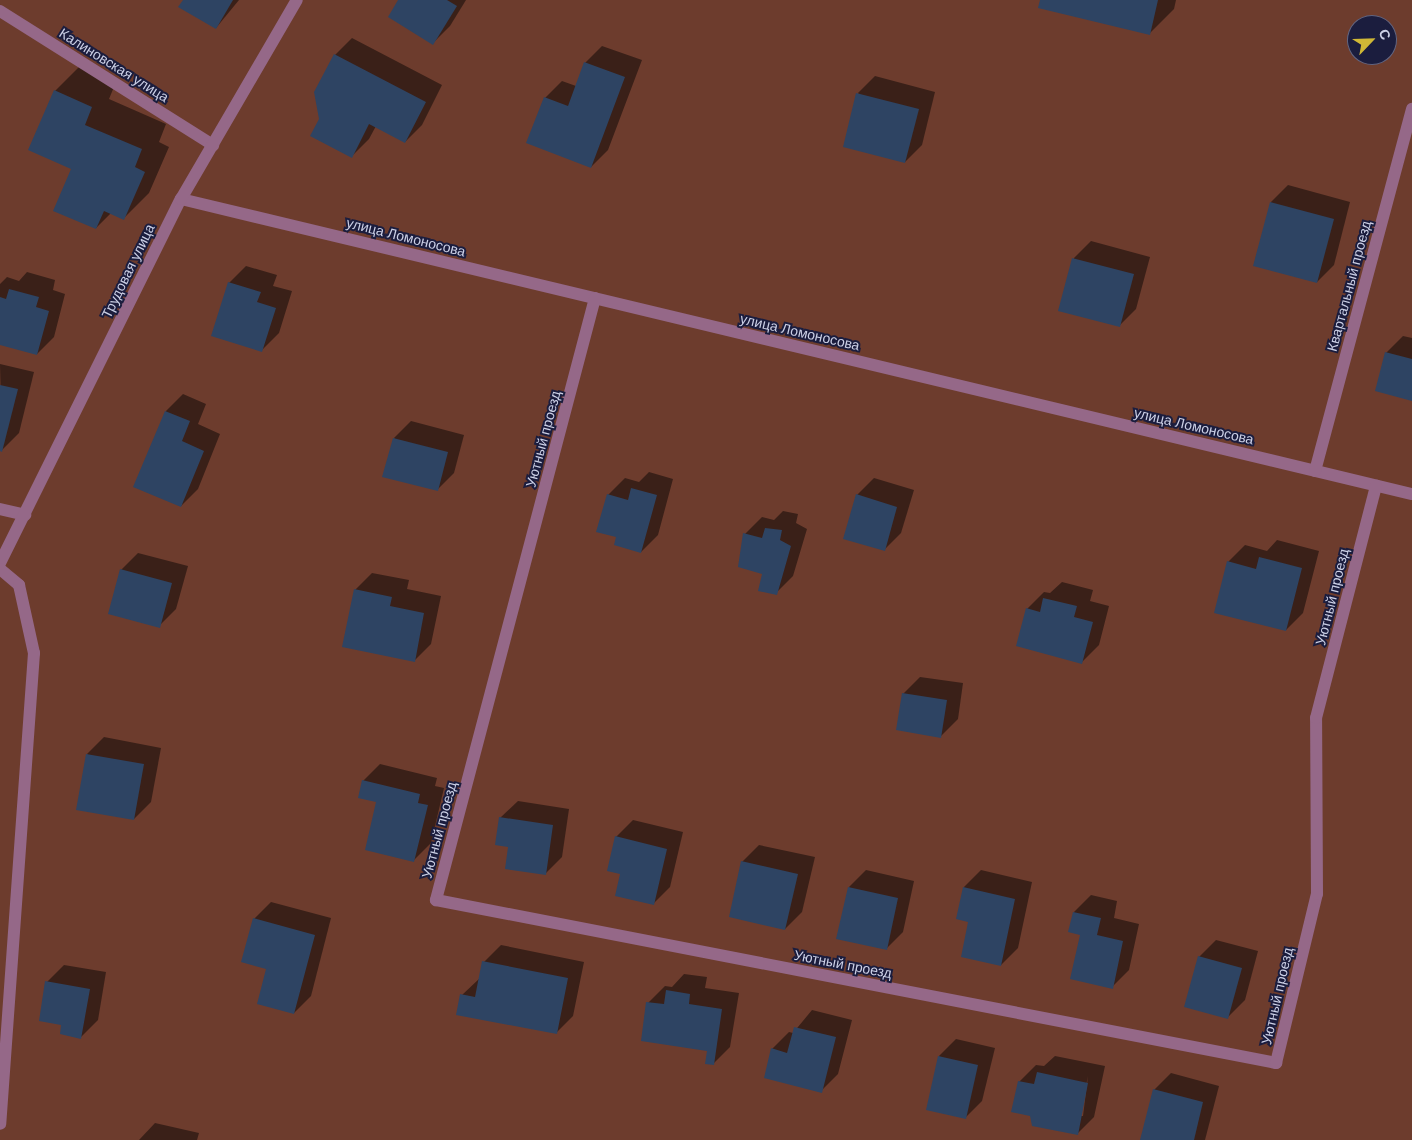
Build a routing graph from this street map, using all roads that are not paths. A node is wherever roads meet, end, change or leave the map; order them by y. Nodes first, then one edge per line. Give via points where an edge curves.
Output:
1 (298, 0) edge
2 (0, 11) edge
3 (1412, 109) edge
4 (213, 145) junction
5 (181, 199) junction
6 (595, 298) junction
7 (1314, 471) junction
8 (1376, 486) junction
9 (1412, 494) edge
10 (0, 509) edge
11 (25, 515) junction
12 (0, 562) edge
13 (0, 570) edge
14 (0, 1124) edge

1 - 4 street, Трудовая улица
2 - 4 street, Калиновская улица
3 - 7 street, Квартальный проезд
4 - 5 street, Трудовая улица
5 - 6 street, улица Ломоносова
5 - 11 street, Трудовая улица
6 - 7 street, улица Ломоносова
6 - 8 street, Уютный проезд via 436,900 1276,1063 1317,894 1316,718
7 - 8 street, улица Ломоносова
8 - 9 street, улица Ломоносова
10 - 11 street
11 - 12 street, Трудовая улица
13 - 14 street via 19,585 34,653

